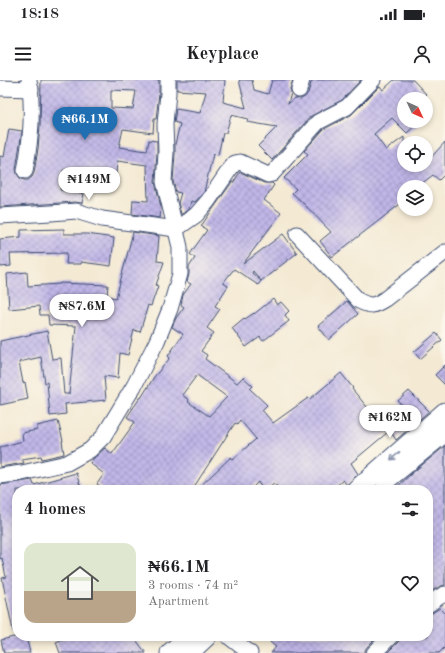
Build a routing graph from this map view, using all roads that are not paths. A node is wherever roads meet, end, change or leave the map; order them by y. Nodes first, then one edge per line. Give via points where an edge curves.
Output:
1 (168, 80) edge
2 (372, 80) edge
3 (30, 84) edge
4 (0, 88) edge
5 (25, 171) dead end
6 (0, 216) edge
7 (176, 229) junction
8 (297, 234) dead end
9 (445, 252) edge
10 (445, 412) edge
11 (445, 432) edge
12 (0, 476) edge
13 (362, 485) edge
14 (380, 485) edge
15 (445, 594) edge
16 (433, 601) edge
17 (184, 641) edge
18 (202, 641) edge
19 (234, 641) edge
20 (386, 641) edge
21 (170, 653) edge
22 (189, 653) edge
23 (250, 653) edge
24 (374, 653) edge

1 - 7 street via 164,182
2 - 7 street via 347,106 318,122 272,174 268,175 240,162 235,163 196,215
3 - 4 street
3 - 5 street via 32,114 30,148
6 - 7 street via 76,211 102,219
7 - 12 street via 180,247 180,274 170,309 140,373 103,437 90,450 67,463
8 - 9 street via 359,301 368,305 376,305 385,299
10 -> 13 main road
11 - 14 main road
15 - 16 street
17 - 21 main road
18 - 22 main road
19 - 23 street
20 - 24 street

